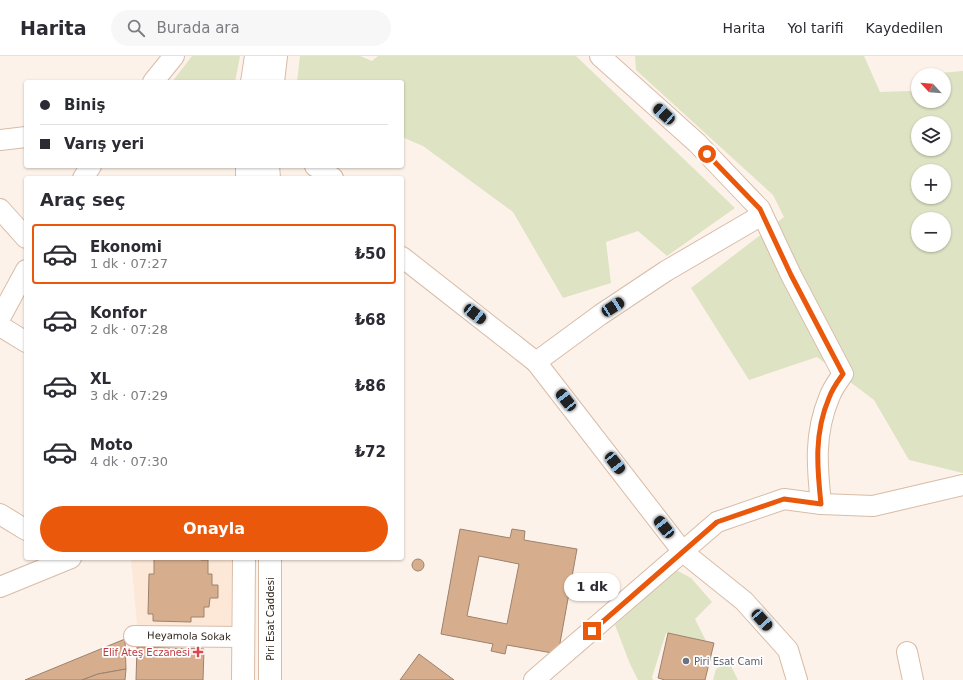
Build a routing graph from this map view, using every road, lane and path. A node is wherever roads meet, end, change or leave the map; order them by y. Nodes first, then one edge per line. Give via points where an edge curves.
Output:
1 (174, 56) edge
2 (256, 56) edge
3 (276, 56) edge
4 (600, 56) edge
5 (155, 80) edge
6 (252, 80) edge
7 (273, 80) edge
8 (24, 136) edge
9 (0, 140) edge
10 (319, 168) edge
11 (330, 176) edge
12 (0, 209) edge
13 (762, 215) junction
14 (24, 236) edge
15 (404, 259) edge
16 (24, 274) edge
17 (0, 318) edge
18 (0, 326) edge
19 (24, 341) edge
20 (536, 362) junction
21 (963, 485) edge
22 (821, 504) junction
23 (0, 514) edge
24 (24, 529) edge
25 (683, 552) junction
26 (58, 560) edge
27 (244, 560) edge
28 (270, 560) edge
29 (0, 587) edge
30 (134, 636) dead end
31 (243, 637) junction
32 (908, 652) dead end
33 (243, 680) edge
34 (270, 680) edge
35 (534, 680) edge
36 (797, 680) edge
37 (913, 680) edge

1 - 5 street
2 - 6 main road
3 - 7 main road
4 - 13 street via 696,143 760,209
8 - 9 street
10 - 11 street
12 - 14 street
13 - 20 street via 666,271
13 - 22 street via 843,374 829,397 820,426 817,464
15 - 20 street
16 - 17 street
18 - 19 street
20 - 25 street
21 - 22 street via 873,506
22 - 25 street via 784,499 776,501 717,522
23 - 24 street
25 - 35 street
25 - 36 street via 744,601 788,650
26 - 29 street
27 - 31 main road
28 - 34 main road, Piri Esat Caddesi
30 - 31 street, Heyamola Sokak
31 - 33 main road
32 - 37 street

